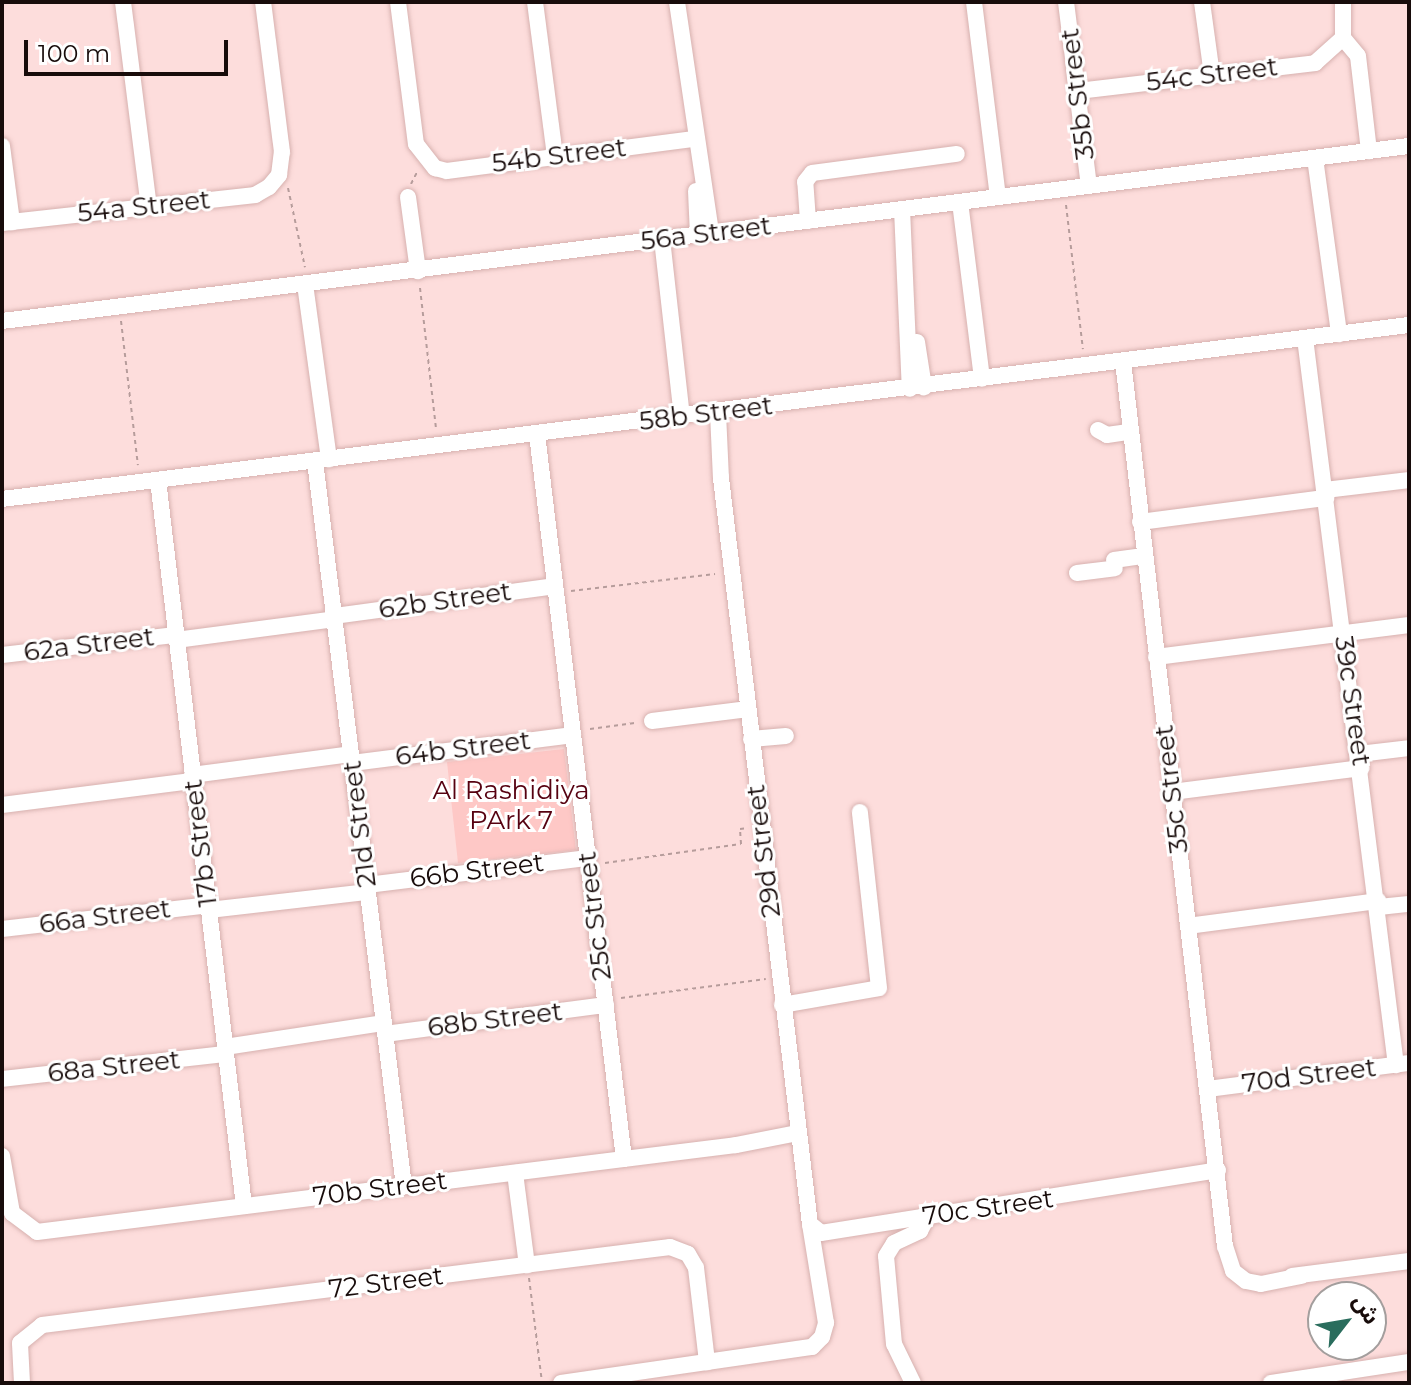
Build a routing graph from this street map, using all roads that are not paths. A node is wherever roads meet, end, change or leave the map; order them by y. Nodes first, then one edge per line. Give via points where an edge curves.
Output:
1 (123, 2) edge
2 (263, 2) edge
3 (398, 2) edge
4 (535, 2) edge
5 (677, 2) edge
6 (974, 2) edge
7 (1066, 2) edge
8 (1202, 2) edge
9 (1343, 2) edge
10 (1341, 41) junction
11 (1212, 75) junction
12 (1078, 91) junction
13 (694, 139) junction
14 (2, 146) edge
15 (1409, 146) edge
16 (1369, 151) junction
17 (957, 154) dead end
18 (555, 157) junction
19 (1315, 158) junction
20 (1089, 186) junction
21 (408, 197) road end
22 (998, 197) junction
23 (960, 202) junction
24 (149, 207) junction
25 (896, 210) junction
26 (808, 221) junction
27 (7, 223) edge
28 (704, 234) junction
29 (662, 239) junction
30 (418, 271) junction
31 (306, 284) junction
32 (2, 321) edge
33 (1409, 325) edge
34 (1339, 334) junction
35 (1305, 338) junction
36 (1118, 362) junction
37 (982, 379) junction
38 (917, 388) junction
39 (713, 414) junction
40 (682, 417) junction
41 (537, 434) junction
42 (322, 460) junction
43 (158, 480) junction
44 (1409, 480) edge
45 (1325, 494) junction
46 (2, 499) edge
47 (1140, 522) junction
48 (1145, 563) junction
49 (1077, 573) dead end
50 (556, 590) junction
51 (334, 617) junction
52 (1409, 625) edge
53 (1342, 633) junction
54 (176, 637) junction
55 (2, 655) edge
56 (1156, 657) junction
57 (748, 709) junction
58 (652, 721) road end
59 (573, 733) junction
60 (786, 736) dead end
61 (751, 739) junction
62 (1409, 748) edge
63 (352, 758) junction
64 (1360, 761) junction
65 (193, 778) junction
66 (1172, 792) junction
67 (2, 805) edge
68 (860, 812) dead end
69 (588, 861) junction
70 (368, 888) junction
71 (1378, 904) junction
72 (1409, 904) edge
73 (208, 908) junction
74 (1188, 926) junction
75 (2, 929) edge
76 (606, 1003) junction
77 (782, 1005) junction
78 (384, 1028) junction
79 (225, 1050) junction
80 (1402, 1064) edge
81 (2, 1079) edge
82 (1208, 1089) junction
83 (799, 1137) junction
84 (2, 1156) edge
85 (624, 1159) junction
86 (515, 1173) junction
87 (1218, 1174) junction
88 (404, 1187) junction
89 (244, 1206) junction
90 (927, 1217) junction
91 (811, 1226) junction
92 (1409, 1261) edge
93 (527, 1265) junction
94 (707, 1362) junction
95 (1409, 1362) edge
96 (21, 1383) edge
97 (561, 1383) edge
98 (913, 1383) edge
99 (1271, 1383) edge

1 - 24 street
2 - 24 street, 54a Street via 282,152 279,175 255,195
3 - 18 street, 54b Street via 416,144 426,161 447,171
4 - 18 street
5 - 13 street
6 - 22 street
7 - 12 street, 35b Street
8 - 11 street
9 - 10 street
10 - 11 street, 54c Street via 1315,63
10 - 16 street via 1358,56
11 - 12 street, 54c Street
12 - 20 street, 35b Street
13 - 18 street, 54b Street
13 - 28 street
14 - 27 street
15 - 16 street, 56a Street
16 - 19 street, 56a Street
17 - 26 street via 812,173 805,182
19 - 20 street, 56a Street
19 - 34 street
20 - 22 street, 56a Street
21 - 30 street
22 - 23 street, 56a Street
23 - 25 street, 56a Street
23 - 37 street
24 - 27 street, 54a Street
25 - 26 street, 56a Street
25 - 38 street
26 - 28 street, 56a Street
28 - 29 street, 56a Street
29 - 30 street, 56a Street
29 - 40 street
30 - 31 street, 56a Street
31 - 32 street, 56a Street
31 - 42 street, 21d Street
33 - 34 street, 58b Street
34 - 35 street, 58b Street
35 - 36 street, 58b Street
35 - 45 street, 39c Street
36 - 37 street, 58b Street
36 - 47 street, 35c Street
37 - 38 street, 58b Street
38 - 39 street, 58b Street
39 - 40 street, 58b Street
39 - 57 street, 29d Street
40 - 41 street, 58b Street
41 - 42 street, 58b Street
41 - 50 street, 25c Street
42 - 43 street, 58b Street
42 - 51 street, 21d Street
43 - 46 street, 58b Street
43 - 54 street, 17b Street
44 - 45 street
45 - 47 street
45 - 53 street, 39c Street
47 - 48 street, 35c Street
48 - 49 street
48 - 56 street, 35c Street
50 - 51 street, 62b Street
50 - 59 street, 25c Street
51 - 54 street, 62b Street
51 - 63 street, 21d Street
52 - 53 street
53 - 56 street
53 - 64 street, 39c Street
54 - 55 street, 62a Street
54 - 65 street, 17b Street
56 - 66 street, 35c Street
57 - 58 street
57 - 61 street, 29d Street
59 - 63 street, 64b Street
59 - 69 street, 25c Street
60 - 61 street
61 - 77 street, 29d Street
62 - 64 street
63 - 65 street, 64b Street
63 - 70 street, 21d Street
64 - 66 street
64 - 71 street, 39c Street
65 - 67 street
65 - 73 street, 17b Street
66 - 74 street, 35c Street
68 - 77 street via 879,988
69 - 70 street, 66b Street
69 - 76 street, 25c Street
70 - 73 street, 66b Street
70 - 78 street, 21d Street
71 - 72 street
71 - 74 street
71 - 80 street, 39c Street
73 - 75 street, 66a Street
73 - 79 street, 17b Street
74 - 82 street, 35c Street
76 - 78 street, 68b Street
76 - 85 street, 25c Street
77 - 83 street, 29d Street
78 - 79 street, 68b Street
78 - 88 street, 21d Street
79 - 81 street, 68a Street
79 - 89 street, 17b Street
80 - 82 street, 70d Street
82 - 87 street, 35c Street
83 - 85 street, 70b Street
83 - 91 street, 29d Street
84 - 89 street, 70b Street via 9,1207 26,1228 42,1231
85 - 86 street, 70b Street
86 - 88 street, 70b Street
86 - 93 street
87 - 90 street, 70c Street
87 - 92 street, 35c Street via 1229,1264 1246,1281 1261,1284
88 - 89 street, 70b Street
90 - 91 street, 70c Street via 821,1233
90 - 98 street via 920,1231 894,1243 886,1256 894,1344
91 - 94 street, 29d Street via 822,1306 812,1334 788,1350
93 - 94 street, 72 Street via 670,1247 682,1251 696,1268
93 - 96 street, 72 Street via 42,1325 20,1343
94 - 97 street
95 - 99 street

